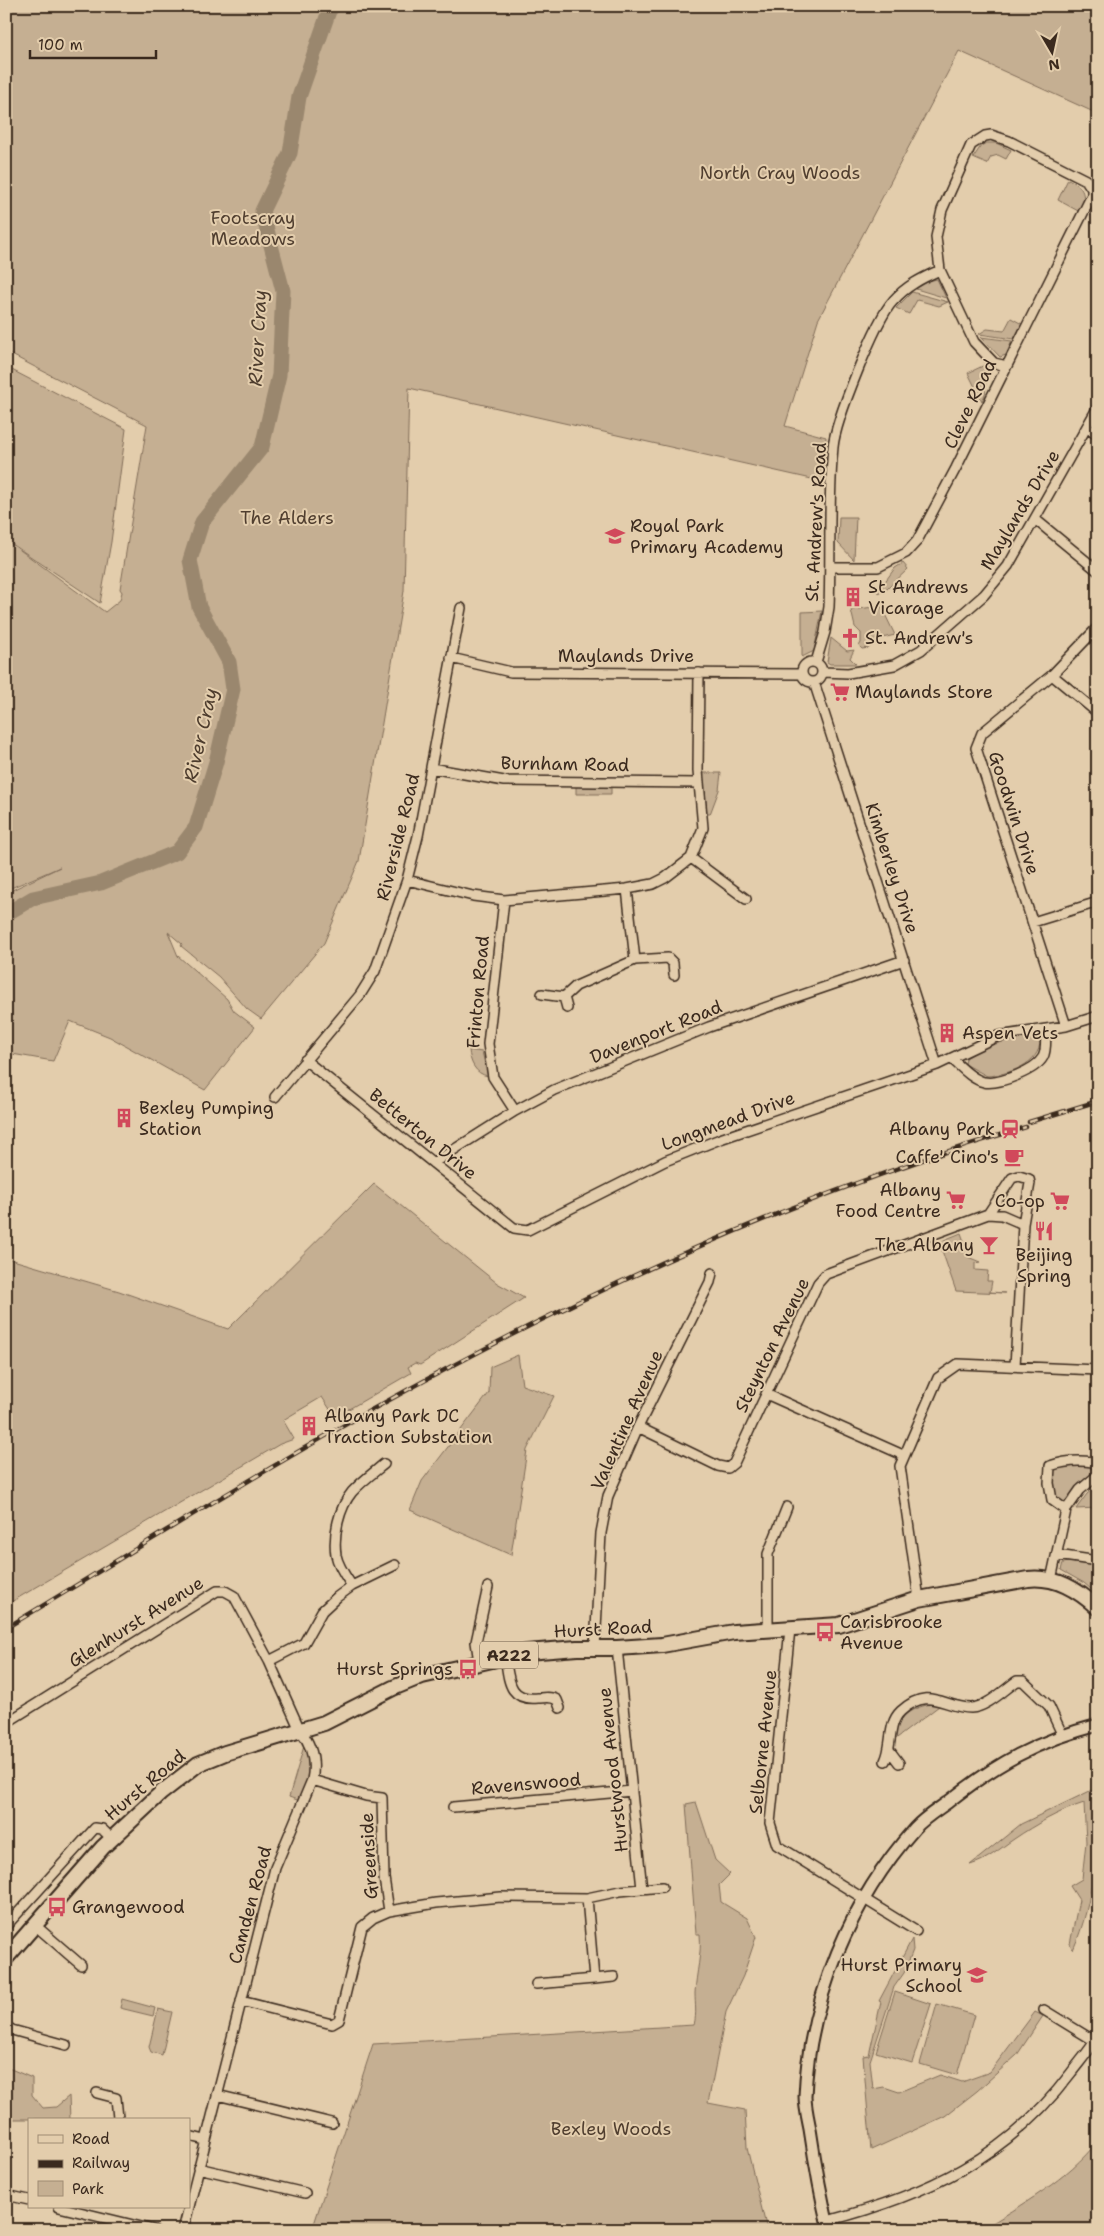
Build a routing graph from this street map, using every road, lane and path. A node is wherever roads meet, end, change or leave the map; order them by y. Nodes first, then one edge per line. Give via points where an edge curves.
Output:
1 (940, 270) junction
2 (1007, 366) junction
3 (1098, 407) edge
4 (1087, 427) junction
5 (1098, 436) edge
6 (1036, 520) junction
7 (830, 567) junction
8 (1098, 571) edge
9 (461, 608) dead end
10 (1098, 627) edge
11 (451, 658) junction
12 (816, 662) junction
13 (823, 672) junction
14 (699, 673) junction
15 (802, 674) junction
16 (1052, 675) junction
17 (814, 682) junction
18 (1098, 713) edge
19 (431, 768) junction
20 (699, 782) junction
21 (691, 858) junction
22 (407, 880) junction
23 (627, 888) junction
24 (746, 898) dead end
25 (504, 900) junction
26 (1098, 902) edge
27 (1033, 922) junction
28 (635, 960) junction
29 (904, 960) junction
30 (674, 975) dead end
31 (542, 994) dead end
32 (564, 997) junction
33 (567, 1008) dead end
34 (1098, 1016) edge
35 (1066, 1026) junction
36 (1046, 1030) junction
37 (952, 1059) junction
38 (305, 1060) junction
39 (937, 1065) junction
40 (275, 1097) dead end
41 (515, 1110) junction
42 (433, 1163) junction
43 (988, 1214) junction
44 (1023, 1224) junction
45 (522, 1231) joint
46 (712, 1273) dead end
47 (1016, 1366) junction
48 (1098, 1370) edge
49 (766, 1394) junction
50 (638, 1427) junction
51 (903, 1455) junction
52 (384, 1464) dead end
53 (1098, 1467) edge
54 (1098, 1475) edge
55 (787, 1507) dead end
56 (1066, 1510) junction
57 (1057, 1555) junction
58 (1098, 1561) edge
59 (395, 1565) dead end
60 (1051, 1580) junction
61 (352, 1586) junction
62 (488, 1587) dead end
63 (919, 1599) junction
64 (1098, 1608) edge
65 (790, 1629) junction
66 (768, 1630) junction
67 (595, 1648) junction
68 (617, 1648) junction
69 (505, 1656) junction
70 (269, 1662) junction
71 (479, 1662) junction
72 (560, 1708) dead end
73 (6, 1723) edge
74 (1098, 1726) edge
75 (300, 1730) junction
76 (1062, 1734) junction
77 (890, 1751) junction
78 (884, 1761) dead end
79 (899, 1762) dead end
80 (312, 1780) junction
81 (632, 1790) junction
82 (453, 1807) dead end
83 (112, 1838) junction
84 (662, 1887) dead end
85 (642, 1889) junction
86 (586, 1898) junction
87 (864, 1899) junction
88 (389, 1911) junction
89 (6, 1926) edge
90 (36, 1926) junction
91 (916, 1931) dead end
92 (6, 1958) edge
93 (81, 1966) dead end
94 (614, 1977) dead end
95 (594, 1978) junction
96 (536, 1984) dead end
97 (241, 2001) junction
98 (1044, 2010) dead end
99 (6, 2026) edge
100 (1097, 2040) edge
101 (66, 2045) dead end
102 (97, 2093) dead end
103 (217, 2095) junction
104 (120, 2118) edge
105 (332, 2123) dead end
106 (190, 2136) edge
107 (206, 2140) junction
108 (198, 2168) junction
109 (305, 2193) dead end
110 (6, 2195) edge
111 (28, 2200) edge
112 (190, 2203) edge
113 (63, 2208) edge
114 (189, 2208) edge
115 (828, 2225) edge
116 (154, 2230) edge
117 (183, 2230) edge

1 - 2 street via 974,342 994,363
1 - 2 street, Cleve Road via 936,236 939,217 968,152 977,140 991,135 1008,141 1086,180 1092,195
1 - 7 street, St. Andrew's Road via 906,288 881,317 840,420 833,446
2 - 7 street, Cleve Road via 917,541 906,553 878,567
3 - 4 street, Maylands Drive
4 - 5 street
4 - 6 street, Maylands Drive
6 - 8 street
6 - 13 street, Maylands Drive via 998,580 921,650 894,665 848,673
7 - 12 street, St. Andrew's Road via 829,607
9 - 11 street, Riverside Road
10 - 16 street, Goodwin Drive
11 - 14 street, Maylands Drive via 510,672
11 - 19 street, Riverside Road
12 - 13 street
12 - 15 street via 803,666
13 - 17 street
14 - 15 street, Maylands Drive
14 - 20 street
15 - 17 street via 807,681
16 - 18 street
16 - 27 street, Goodwin Drive via 982,733 976,748
17 - 29 street, Kimberley Drive
19 - 20 street, Burnham Road via 504,781
19 - 22 street, Riverside Road
20 - 21 street via 703,828
21 - 23 street via 666,878 653,884
21 - 24 street
22 - 25 street
22 - 38 street, Riverside Road via 375,971 360,995
23 - 25 street
23 - 28 street
25 - 41 street, Frinton Road via 488,1044 494,1077
26 - 27 street
27 - 35 street, Goodwin Drive
28 - 30 street via 668,958 673,963
28 - 32 street via 576,986
29 - 39 street, Kimberley Drive
29 - 41 street, Davenport Road via 709,1027 554,1090
31 - 32 street
32 - 33 street
34 - 35 street, Longmead Drive
35 - 36 street, Longmead Drive
36 - 37 street, Longmead Drive via 998,1036
36 - 37 street via 1044,1054 1039,1063 996,1082 974,1078
37 - 39 street, Longmead Drive
38 - 40 street, Riverside Road
38 - 42 street, Betterton Drive
39 - 45 street, Longmead Drive via 693,1150
41 - 42 street, Davenport Road
42 - 45 street, Betterton Drive
43 - 44 street via 1002,1214
43 - 44 street via 1012,1178 1021,1176 1030,1183
43 - 49 street, Steynton Avenue via 826,1274 818,1283
44 - 47 street
46 - 50 street, Valentine Avenue
47 - 48 street
47 - 51 street via 958,1364 938,1378
49 - 50 street, Steynton Avenue via 734,1463 728,1468
49 - 51 street
50 - 67 street, Valentine Avenue via 608,1496 601,1533
51 - 63 street via 900,1466
52 - 61 street via 352,1493 338,1523 336,1555
53 - 56 street via 1093,1462 1082,1460 1050,1466 1052,1500
54 - 56 street via 1080,1490
55 - 66 street via 768,1554
56 - 57 street
57 - 58 street
57 - 60 street
59 - 61 street
60 - 63 main road, Hurst Road / A222 via 1028,1579
60 - 64 main road, Hurst Road / A222 via 1078,1592
61 - 70 street via 322,1610 304,1643
62 - 71 street via 476,1642
63 - 65 main road, Hurst Road / A222 via 839,1625
65 - 66 main road, Hurst Road / A222
65 - 87 street, Selborne Avenue via 770,1823 777,1844
66 - 68 main road, Hurst Road / A222
67 - 68 main road, Hurst Road / A222
67 - 69 main road, Hurst Road / A222
68 - 81 street, Hurstwood Avenue
69 - 71 main road, Hurst Road / A222
69 - 72 street via 510,1687 518,1696 528,1699 553,1697
70 - 73 street, Glenhurst Avenue via 234,1596 217,1591
70 - 75 street, Glenhurst Avenue
71 - 75 main road, Hurst Road / A222 via 409,1681 334,1718
74 - 76 street
75 - 80 street, Camden Road via 307,1738 313,1755
75 - 83 main road, Hurst Road / A222 via 202,1762
76 - 77 street via 1049,1706 1024,1681 1017,1681 980,1706 971,1708 929,1698 917,1702 901,1711 893,1723
76 - 87 street via 978,1777 917,1826 885,1865
77 - 78 street
77 - 79 street
80 - 88 street, Greenside via 357,1794 382,1794 384,1878
80 - 97 street, Camden Road via 275,1868
81 - 82 street, Ravenswood
81 - 85 street, Hurstwood Avenue
83 - 89 street, Hurst Road via 102,1829 95,1828
83 - 90 main road, Hurst Road / A222
84 - 85 street
85 - 86 street
86 - 88 street via 487,1898
86 - 95 street
87 - 91 street, Selborne Avenue
87 - 115 street via 829,1971 809,2055 805,2098
88 - 97 street via 362,1927 339,2020 332,2024
90 - 92 main road, Hurst Road / A222
90 - 93 street
94 - 95 street
95 - 96 street
97 - 103 street, Camden Road
98 - 100 street
99 - 101 street
100 - 115 street via 1054,2096 1011,2136 964,2169 920,2192
102 - 104 street via 116,2098
103 - 105 street
103 - 107 street, Camden Road
106 - 107 street
107 - 108 street, Camden Road
108 - 109 street
108 - 112 street, Camden Road
110 - 111 street
113 - 116 street
114 - 117 street, Camden Road

